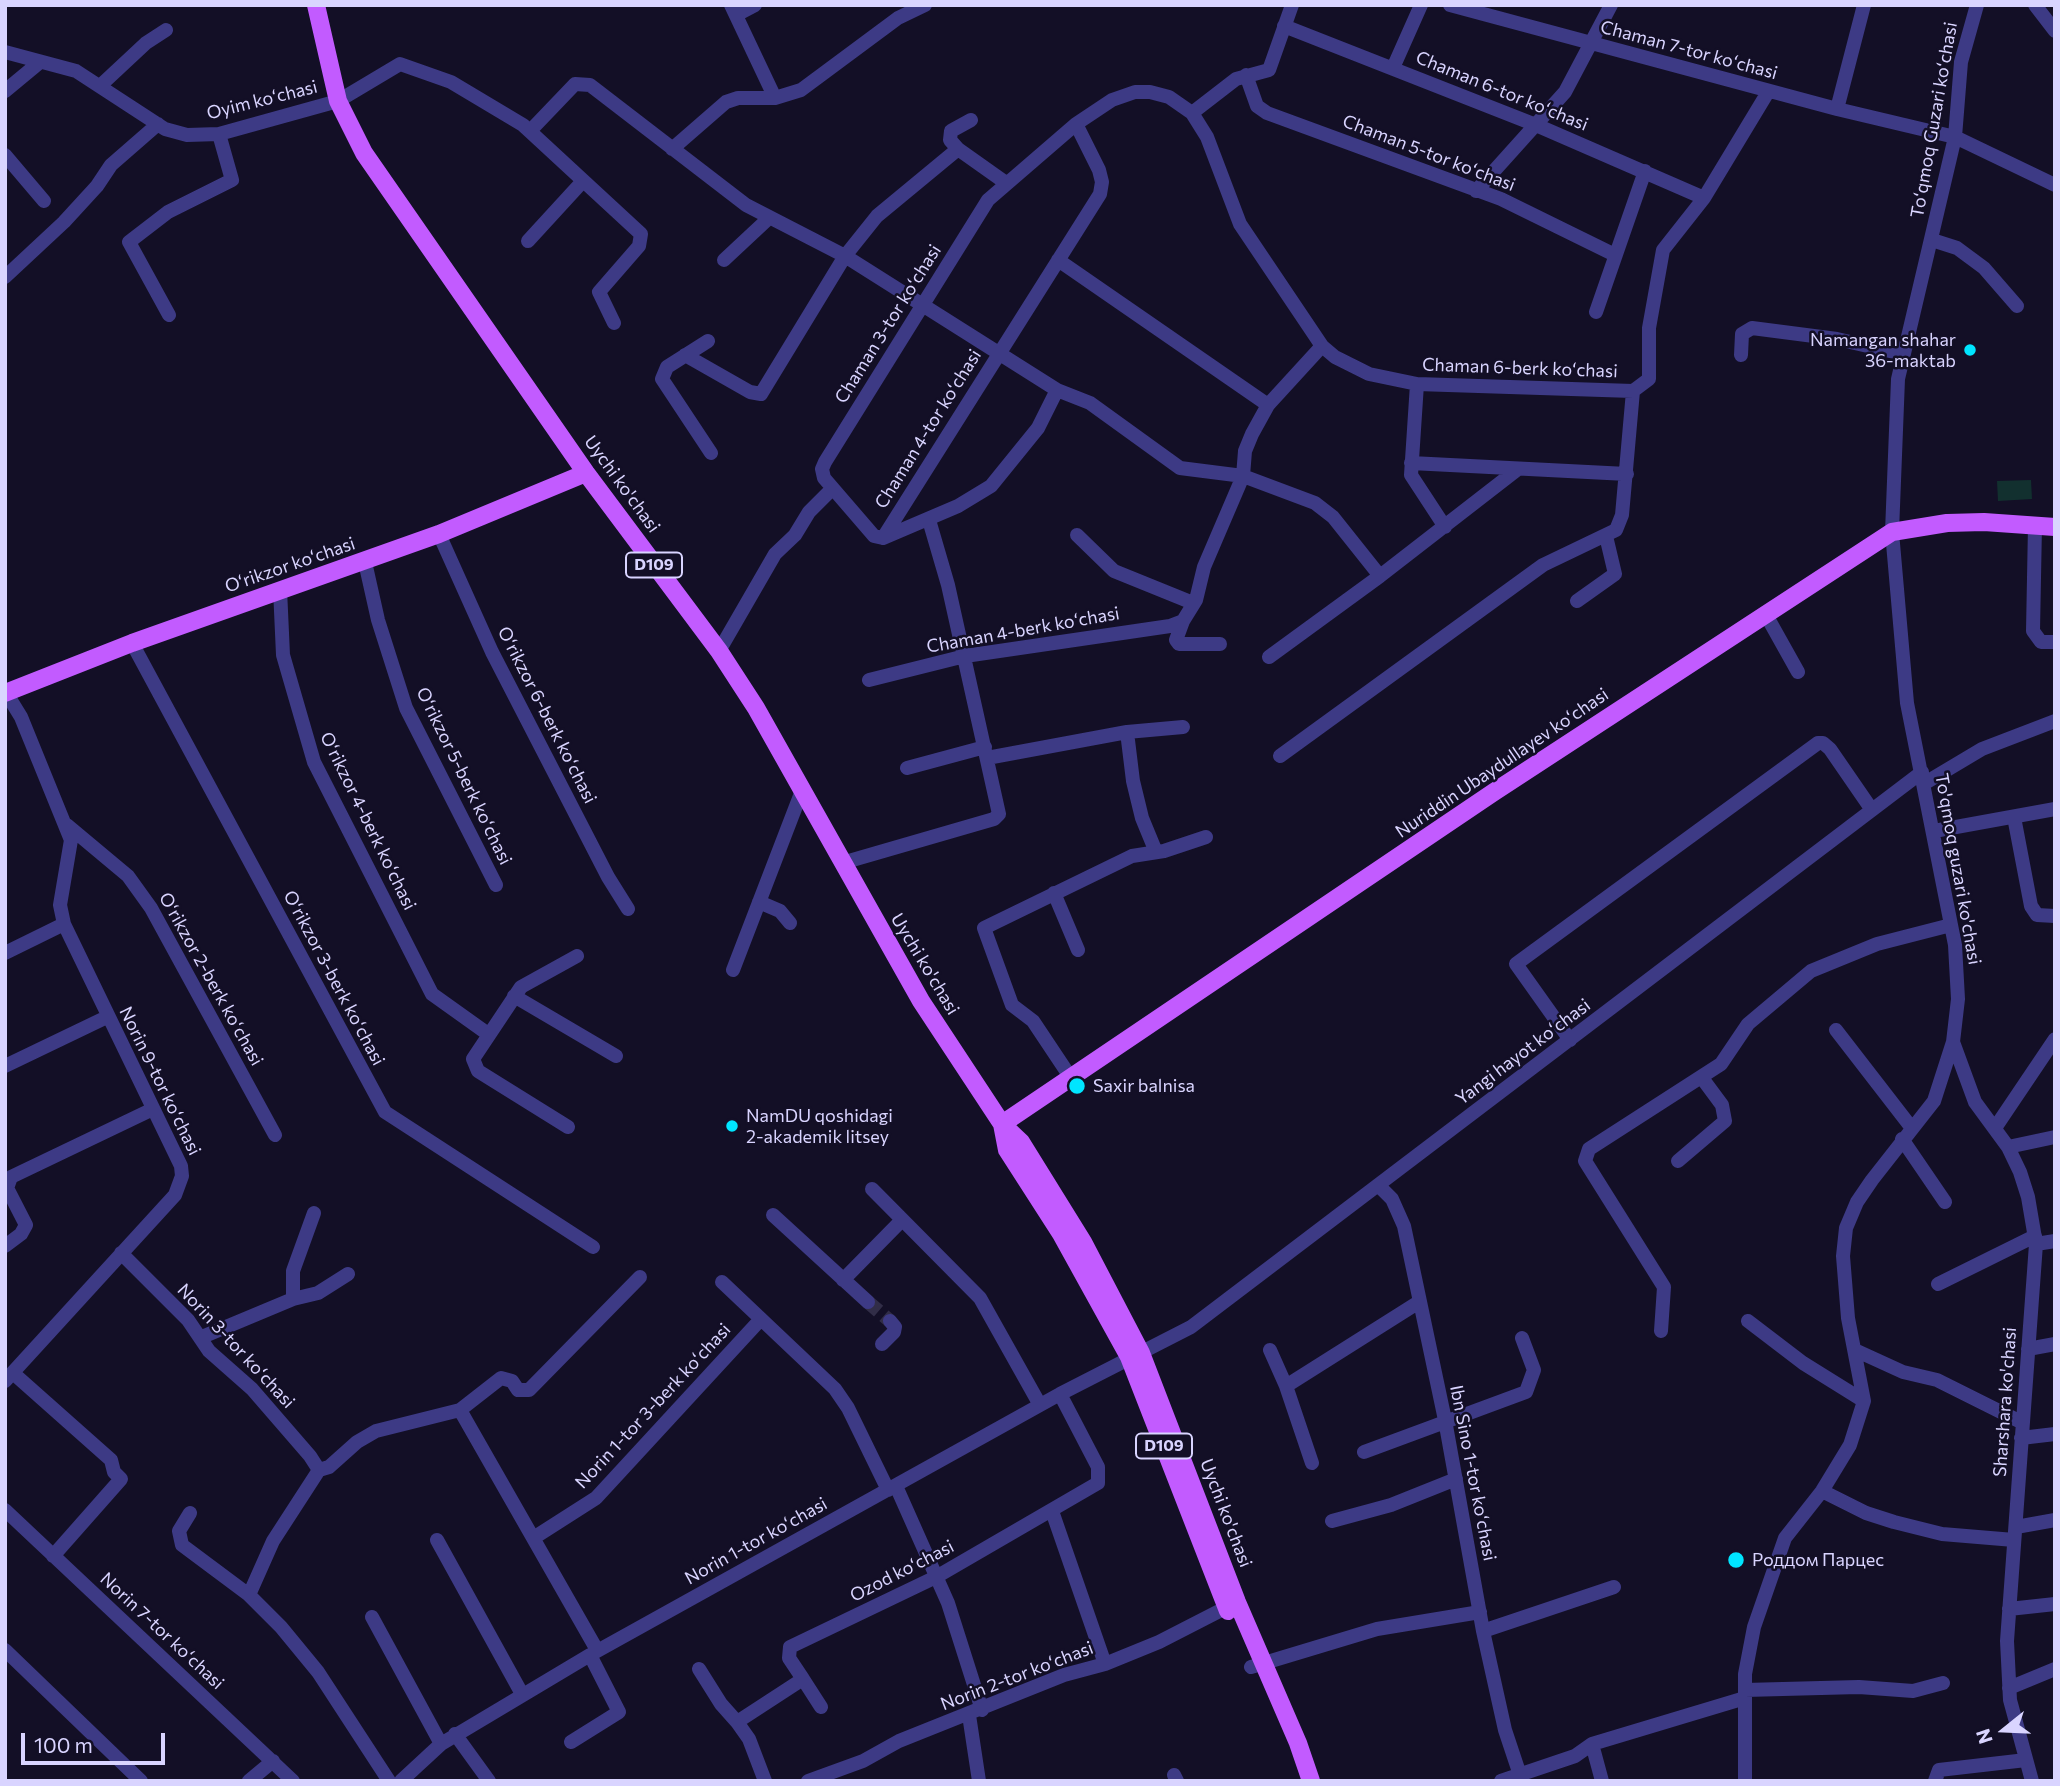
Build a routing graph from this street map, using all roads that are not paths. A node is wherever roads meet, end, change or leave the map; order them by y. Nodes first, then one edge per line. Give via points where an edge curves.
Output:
1 (316, 5) edge
2 (755, 5) edge
3 (925, 5) edge
4 (1292, 5) edge
5 (1421, 5) edge
6 (1450, 5) edge
7 (1611, 5) edge
8 (1864, 5) edge
9 (1977, 5) edge
10 (2035, 5) edge
11 (733, 10) edge
12 (1284, 26) junction
13 (166, 30) dead end
14 (2055, 31) edge
15 (1592, 44) junction
16 (5, 52) edge
17 (40, 62) junction
18 (1392, 68) junction
19 (1245, 75) junction
20 (101, 85) junction
21 (5, 91) edge
22 (1768, 92) junction
23 (775, 98) junction
24 (338, 101) junction
25 (1837, 108) junction
26 (1192, 113) junction
27 (971, 120) dead end
28 (158, 124) junction
29 (1076, 124) junction
30 (1536, 125) junction
31 (530, 131) junction
32 (219, 134) junction
33 (1955, 137) junction
34 (672, 149) junction
35 (958, 149) junction
36 (5, 155) edge
37 (1645, 171) junction
38 (583, 181) junction
39 (1006, 183) junction
40 (2055, 185) edge
41 (1476, 191) junction
42 (1704, 198) junction
43 (44, 201) dead end
44 (769, 218) junction
45 (1932, 240) junction
46 (528, 241) dead end
47 (1615, 255) junction
48 (845, 256) junction
49 (724, 260) dead end
50 (1058, 260) junction
51 (5, 276) edge
52 (924, 303) junction
53 (2017, 306) dead end
54 (1596, 312) dead end
55 (169, 315) dead end
56 (614, 323) dead end
57 (708, 341) dead end
58 (1322, 346) junction
59 (999, 350) junction
60 (1903, 354) junction
61 (685, 355) junction
62 (1741, 355) dead end
63 (1417, 384) junction
64 (1057, 390) junction
65 (1633, 391) junction
66 (1268, 405) junction
67 (711, 453) dead end
68 (1411, 463) junction
69 (1518, 469) junction
70 (586, 473) junction
71 (1627, 474) junction
72 (1242, 476) junction
73 (832, 489) junction
74 (929, 520) junction
75 (2035, 525) junction
76 (1444, 527) junction
77 (2055, 527) edge
78 (1892, 532) junction
79 (439, 534) junction
80 (1077, 535) dead end
81 (1606, 537) junction
82 (883, 538) junction
83 (365, 562) junction
84 (1380, 576) junction
85 (280, 589) junction
86 (1577, 601) dead end
87 (1193, 603) junction
88 (1765, 613) junction
89 (1183, 621) junction
90 (2055, 642) edge
91 (132, 643) junction
92 (1220, 644) dead end
93 (719, 651) junction
94 (965, 656) junction
95 (1269, 657) dead end
96 (1798, 673) dead end
97 (869, 680) dead end
98 (6, 692) edge
99 (2055, 721) edge
100 (1183, 727) dead end
101 (1127, 732) junction
102 (986, 752) junction
103 (1280, 756) dead end
104 (908, 768) dead end
105 (1924, 778) junction
106 (803, 788) junction
107 (2055, 809) edge
108 (1872, 810) junction
109 (2014, 817) junction
110 (67, 825) junction
111 (1934, 831) junction
112 (1206, 837) dead end
113 (1156, 852) junction
114 (842, 863) junction
115 (496, 885) dead end
116 (1054, 893) junction
117 (759, 902) junction
118 (628, 909) dead end
119 (2055, 916) edge
120 (790, 923) dead end
121 (64, 924) junction
122 (1951, 925) junction
123 (1078, 950) dead end
124 (5, 953) edge
125 (577, 956) dead end
126 (733, 970) dead end
127 (514, 996) junction
128 (107, 1017) junction
129 (1836, 1030) dead end
130 (488, 1034) junction
131 (2055, 1039) edge
132 (1570, 1040) junction
133 (1953, 1042) junction
134 (616, 1056) dead end
135 (5, 1066) edge
136 (1071, 1078) junction
137 (1702, 1078) junction
138 (153, 1109) junction
139 (1002, 1124) junction
140 (568, 1127) dead end
141 (1995, 1128) junction
142 (1906, 1133) junction
143 (275, 1136) dead end
144 (2055, 1137) edge
145 (2008, 1147) junction
146 (1678, 1161) dead end
147 (1378, 1185) junction
148 (872, 1189) dead end
149 (1945, 1202) dead end
150 (314, 1213) dead end
151 (773, 1215) dead end
152 (902, 1220) junction
153 (2036, 1240) junction
154 (2055, 1241) edge
155 (5, 1246) edge
156 (593, 1247) dead end
157 (121, 1253) junction
158 (348, 1274) dead end
159 (640, 1277) dead end
160 (843, 1280) junction
161 (722, 1282) dead end
162 (1938, 1284) dead end
163 (293, 1299) junction
164 (1419, 1301) junction
165 (868, 1302) tunnel mouth
166 (761, 1320) junction
167 (890, 1321) dead end
168 (1748, 1321) dead end
169 (1661, 1331) dead end
170 (202, 1337) junction
171 (1522, 1338) dead end
172 (882, 1344) dead end
173 (2055, 1344) edge
174 (2028, 1349) junction
175 (1270, 1350) dead end
176 (1857, 1351) junction
177 (1135, 1355) junction
178 (9, 1377) edge
179 (1286, 1387) junction
180 (1060, 1394) junction
181 (1864, 1401) junction
182 (1040, 1405) junction
183 (460, 1410) junction
184 (1445, 1420) junction
185 (2021, 1422) junction
186 (2055, 1434) edge
187 (2021, 1438) junction
188 (1364, 1452) dead end
189 (1312, 1463) dead end
190 (319, 1470) junction
191 (1456, 1479) junction
192 (892, 1488) junction
193 (1822, 1491) junction
194 (5, 1510) edge
195 (1052, 1511) junction
196 (190, 1513) dead end
197 (2055, 1520) edge
198 (1332, 1521) dead end
199 (2015, 1533) junction
200 (535, 1537) junction
201 (437, 1540) dead end
202 (53, 1556) junction
203 (936, 1577) junction
204 (1614, 1587) dead end
205 (249, 1595) junction
206 (2055, 1604) edge
207 (1231, 1605) junction
208 (2009, 1609) junction
209 (1480, 1612) junction
210 (372, 1618) dead end
211 (1483, 1631) junction
212 (5, 1650) edge
213 (594, 1653) junction
214 (1105, 1664) junction
215 (1257, 1665) junction
216 (699, 1669) dead end
217 (2055, 1669) edge
218 (803, 1679) junction
219 (1943, 1683) dead end
220 (2009, 1688) junction
221 (1745, 1694) junction
222 (522, 1695) junction
223 (821, 1707) dead end
224 (976, 1712) junction
225 (737, 1722) junction
226 (455, 1734) junction
227 (571, 1742) dead end
228 (441, 1744) junction
229 (1592, 1744) junction
230 (2026, 1760) junction
231 (272, 1761) junction
232 (1520, 1775) junction
233 (141, 1781) edge
234 (249, 1781) edge
235 (293, 1781) edge
236 (389, 1781) edge
237 (401, 1781) edge
238 (489, 1781) edge
239 (765, 1781) edge
240 (808, 1781) edge
241 (979, 1781) edge
242 (1300, 1781) edge
243 (1311, 1781) edge
244 (1501, 1781) edge
245 (1602, 1781) edge
246 (1745, 1781) edge
247 (1935, 1781) edge
248 (2032, 1781) edge

1 - 24 main road, Uychi ko'chasi / D109
2 - 11 street
3 - 23 street via 898,18 808,86
4 - 12 street
5 - 18 street
6 - 15 street, Chaman 7-tor koʻchasi
7 - 15 street
8 - 25 street
9 - 33 street, Toʻqmoq Guzari koʻchasi via 1961,62
10 - 14 street
11 - 23 street
12 - 18 street, Chaman 6-tor koʻchasi
12 - 19 street via 1269,71
13 - 20 street
15 - 22 street, Chaman 7-tor koʻchasi
15 - 30 street via 1564,92
16 - 17 street, Oyim koʻchasi
17 - 20 street, Oyim koʻchasi via 65,67
17 - 21 street
18 - 30 street, Chaman 6-tor koʻchasi
19 - 26 street
19 - 41 street, Chaman 5-tor koʻchasi via 1257,106 1267,113
20 - 28 street, Oyim koʻchasi
22 - 25 street, Chaman 7-tor koʻchasi
22 - 42 street
23 - 34 street via 726,102
24 - 31 street, Oyim koʻchasi via 396,65 406,64 451,82
24 - 32 street, Oyim koʻchasi
24 - 70 main road, Uychi ko'chasi / D109 via 364,153
25 - 33 street, Chaman 7-tor koʻchasi
26 - 29 street, Chaman 3-tor koʻchasi via 1169,97 1135,92 1112,100
26 - 58 street via 1240,224
27 - 35 street via 951,131 950,140
28 - 32 street, Oyim koʻchasi via 179,134
28 - 51 street via 111,164 97,187 64,222
29 - 39 street, Chaman 3-tor koʻchasi
29 - 50 street, Chaman 4-tor koʻchasi via 1099,170 1101,194
30 - 37 street, Chaman 6-tor koʻchasi
30 - 41 street
31 - 34 street, Chaman 4-tor koʻchasi via 581,82
31 - 38 street
32 - 55 street via 232,180 168,212 130,242
33 - 40 street, Chaman 7-tor koʻchasi
33 - 45 street, Toʻqmoq Guzari koʻchasi
34 - 44 street, Chaman 4-tor koʻchasi
35 - 39 street
35 - 48 street via 877,216
36 - 43 street
37 - 42 street, Chaman 6-tor koʻchasi
37 - 47 street
38 - 46 street
38 - 56 street via 641,234 639,246 599,292
39 - 52 street, Chaman 3-tor koʻchasi via 988,200
41 - 47 street, Chaman 5-tor koʻchasi
42 - 65 street, Chaman 6-berk koʻchasi via 1663,250 1649,328 1649,379
44 - 48 street, Chaman 4-tor koʻchasi
44 - 49 street
45 - 53 street via 1957,248 1984,268
45 - 60 street, Toʻqmoq Guzari koʻchasi
47 - 54 street
48 - 52 street, Chaman 4-tor koʻchasi
48 - 61 street via 761,394
50 - 59 street, Chaman 4-tor koʻchasi
50 - 66 street
52 - 59 street, Chaman 4-tor koʻchasi
52 - 73 street, Chaman 3-tor koʻchasi via 825,462 822,474
57 - 61 street
58 - 63 street, Chaman 6-berk koʻchasi via 1368,374
58 - 66 street
59 - 64 street, Chaman 4-tor koʻchasi
59 - 82 street, Chaman 4-tor koʻchasi
60 - 62 street via 1837,339 1752,328 1742,334
60 - 78 street, Toʻqmoq Guzari koʻchasi
61 - 67 street via 667,367 662,379
63 - 65 street, Chaman 6-berk koʻchasi
63 - 68 street
64 - 72 street, Chaman 4-tor koʻchasi via 1098,408 1180,468
64 - 74 street via 1038,428 991,486
65 - 71 street
66 - 72 street via 1245,451
68 - 69 street
68 - 76 street via 1413,482
69 - 71 street
69 - 76 street
70 - 79 main road, Oʻrikzor koʻchasi
70 - 93 main road, Uychi ko'chasi / D109
71 - 81 street via 1620,524
72 - 84 street, Chaman 4-tor koʻchasi via 1325,509
72 - 87 street
73 - 82 street, Chaman 4-tor koʻchasi via 874,536
73 - 93 street via 775,554
74 - 82 street
74 - 94 street
75 - 77 main road, Nuriddin Ubaydullayev koʻchasi
75 - 78 main road, Nuriddin Ubaydullayev koʻchasi via 1947,523
75 - 90 street via 2033,631 2041,642
76 - 84 street
78 - 88 main road, Nuriddin Ubaydullayev koʻchasi
78 - 105 street, To'qmoq guzari ko'chasi via 1907,703
79 - 83 main road, Oʻrikzor koʻchasi
79 - 118 street, Oʻrikzor 6-berk koʻchasi via 492,652
80 - 87 street via 1114,571
81 - 86 street via 1615,575
81 - 103 street via 1543,565
83 - 85 main road, Oʻrikzor koʻchasi
83 - 115 street, Oʻrikzor 5-berk koʻchasi via 403,699
84 - 95 street
85 - 91 main road, Oʻrikzor koʻchasi
85 - 130 street, Oʻrikzor 4-berk koʻchasi via 283,655 314,762 428,987 438,1000
87 - 89 street
88 - 96 street
88 - 136 main road, Nuriddin Ubaydullayev koʻchasi
89 - 92 street via 1176,640 1179,644
89 - 94 street, Chaman 4-berk koʻchasi
91 - 98 main road, Oʻrikzor koʻchasi
91 - 156 street, Oʻrikzor 3-berk koʻchasi via 385,1112
93 - 106 main road, Uychi ko'chasi / D109
94 - 97 street, Chaman 4-berk koʻchasi
94 - 102 street
98 - 110 street
99 - 105 street, Yangi hayot koʻchasi
100 - 101 street
101 - 102 street
101 - 113 street via 1133,781
102 - 104 street
102 - 114 street via 998,817
105 - 108 street, Yangi hayot koʻchasi
105 - 111 street, To'qmoq guzari ko'chasi
106 - 114 main road, Uychi ko'chasi / D109
106 - 117 street
107 - 109 street
108 - 132 street, Yangi hayot koʻchasi
108 - 132 street via 1830,749 1818,743 1516,964
109 - 111 street
109 - 119 street via 2031,906 2042,916
110 - 121 street, Norin 9-tor koʻchasi via 71,840 61,905
110 - 143 street, Oʻrikzor 2-berk koʻchasi via 128,876 151,908
111 - 122 street, To'qmoq guzari ko'chasi
112 - 113 street
113 - 116 street via 1132,856
114 - 139 main road, Uychi ko'chasi / D109 via 921,1001
116 - 123 street
116 - 136 street via 986,925 983,932 1012,1005 1033,1021
117 - 120 street via 780,911
117 - 126 street
121 - 124 street
121 - 128 street, Norin 9-tor koʻchasi
122 - 133 street, To'qmoq guzari ko'chasi via 1958,999
122 - 137 street via 1877,944 1811,971 1748,1024 1730,1055
125 - 127 street via 525,984
127 - 130 street
127 - 134 street
128 - 135 street
128 - 138 street, Norin 9-tor koʻchasi
129 - 142 street
130 - 140 street via 473,1059 474,1067
131 - 141 street
132 - 147 street, Yangi hayot koʻchasi
133 - 141 street, Sharshara ko'chasi via 1969,1090
133 - 142 street, To'qmoq guzari ko'chasi via 1934,1101
136 - 139 main road, Nuriddin Ubaydullayev koʻchasi
137 - 146 street via 1722,1105 1725,1121
137 - 169 street via 1589,1149 1585,1161 1662,1283
138 - 155 street via 11,1177 7,1188 26,1225
138 - 157 street, Norin 9-tor koʻchasi via 181,1166 181,1185
139 - 177 main road, Uychi ko'chasi / D109 via 1021,1142 1083,1242
141 - 145 street, Sharshara ko'chasi
142 - 149 street
142 - 176 street, To'qmoq guzari ko'chasi via 1857,1202 1846,1228 1844,1281
144 - 145 street
145 - 153 street, Sharshara ko'chasi via 2028,1197
147 - 164 street, Ibn Sino 1-tor koʻchasi via 1397,1208
147 - 177 street, Yangi hayot koʻchasi via 1224,1304 1191,1327
148 - 152 street
150 - 163 street via 293,1271
151 - 160 street
152 - 160 street
152 - 182 street via 980,1298
153 - 154 street
153 - 162 street
153 - 174 street, Sharshara ko'chasi
157 - 170 street, Norin 3-tor koʻchasi
157 - 178 street, Norin 9-tor koʻchasi
158 - 163 street via 318,1293
159 - 183 street via 535,1386 518,1390 512,1381 501,1378
160 - 165 street
161 - 166 street
163 - 170 street
164 - 179 street
164 - 184 street, Ibn Sino 1-tor koʻchasi
166 - 192 street via 842,1399
166 - 200 street, Norin 1-tor 3-berk koʻchasi via 596,1498
167 - 172 street via 894,1332
168 - 181 street
170 - 190 street, Norin 3-tor koʻchasi via 209,1351 251,1389
171 - 184 street via 1534,1370 1526,1392
173 - 174 street
174 - 185 street, Sharshara ko'chasi
175 - 179 street
176 - 181 street, To'qmoq guzari ko'chasi
176 - 185 street via 1903,1372 1937,1380
177 - 180 street, Norin 1-tor koʻchasi
177 - 207 main road, Uychi ko'chasi / D109
178 - 202 street via 111,1460 121,1479
179 - 189 street
180 - 182 street, Norin 1-tor koʻchasi
180 - 195 street, Ozod koʻchasi via 1100,1476 1093,1488
181 - 193 street, To'qmoq guzari ko'chasi via 1850,1445
182 - 192 street, Norin 1-tor koʻchasi
183 - 190 street via 376,1431
183 - 200 street
184 - 188 street
184 - 191 street, Ibn Sino 1-tor koʻchasi
185 - 187 street, Sharshara ko'chasi
186 - 187 street
187 - 199 street, Sharshara ko'chasi
190 - 205 street via 272,1541
191 - 198 street via 1391,1505
191 - 209 street, Ibn Sino 1-tor koʻchasi
192 - 203 street
192 - 213 street, Norin 1-tor koʻchasi
193 - 199 street via 1866,1513 1942,1534
193 - 221 street, To'qmoq guzari ko'chasi via 1785,1538 1776,1558 1749,1642
194 - 202 street, Norin 7-tor koʻchasi
195 - 203 street, Ozod koʻchasi
195 - 214 street
196 - 205 street via 179,1531 182,1545
197 - 199 street
199 - 208 street, Sharshara ko'chasi
200 - 213 street
201 - 222 street
202 - 231 street, Norin 7-tor koʻchasi
203 - 218 street, Ozod koʻchasi via 790,1647 789,1658
203 - 224 street via 957,1629
204 - 211 street
205 - 236 street via 318,1672
206 - 208 street
207 - 214 street, Norin 2-tor koʻchasi
207 - 215 main road, Uychi ko'chasi / D109
208 - 220 street, Sharshara ko'chasi
209 - 211 street, Ibn Sino 1-tor koʻchasi
209 - 215 street via 1377,1629
210 - 228 street
211 - 232 street, Ibn Sino 1-tor koʻchasi
212 - 233 street
213 - 222 street, Norin 1-tor koʻchasi
213 - 227 street via 619,1712
214 - 224 street, Norin 2-tor koʻchasi via 1064,1675
215 - 242 main road, Uychi ko'chasi / D109
215 - 243 main road, Uychi ko'chasi / D109 via 1298,1743
216 - 225 street
217 - 220 street
218 - 223 street
218 - 225 street
219 - 221 street via 1913,1691 1859,1687
220 - 230 street, Sharshara ko'chasi
221 - 229 street
221 - 246 street, To'qmoq guzari ko'chasi
222 - 226 street, Norin 1-tor koʻchasi
224 - 240 street, Norin 2-tor koʻchasi
224 - 241 street
225 - 239 street
226 - 228 street, Norin 1-tor koʻchasi
226 - 238 street
228 - 237 street, Norin 1-tor koʻchasi
229 - 232 street via 1575,1756
229 - 245 street
230 - 247 street via 1939,1770
230 - 248 street, Sharshara ko'chasi
231 - 234 street
231 - 235 street, Norin 7-tor koʻchasi
232 - 244 street

